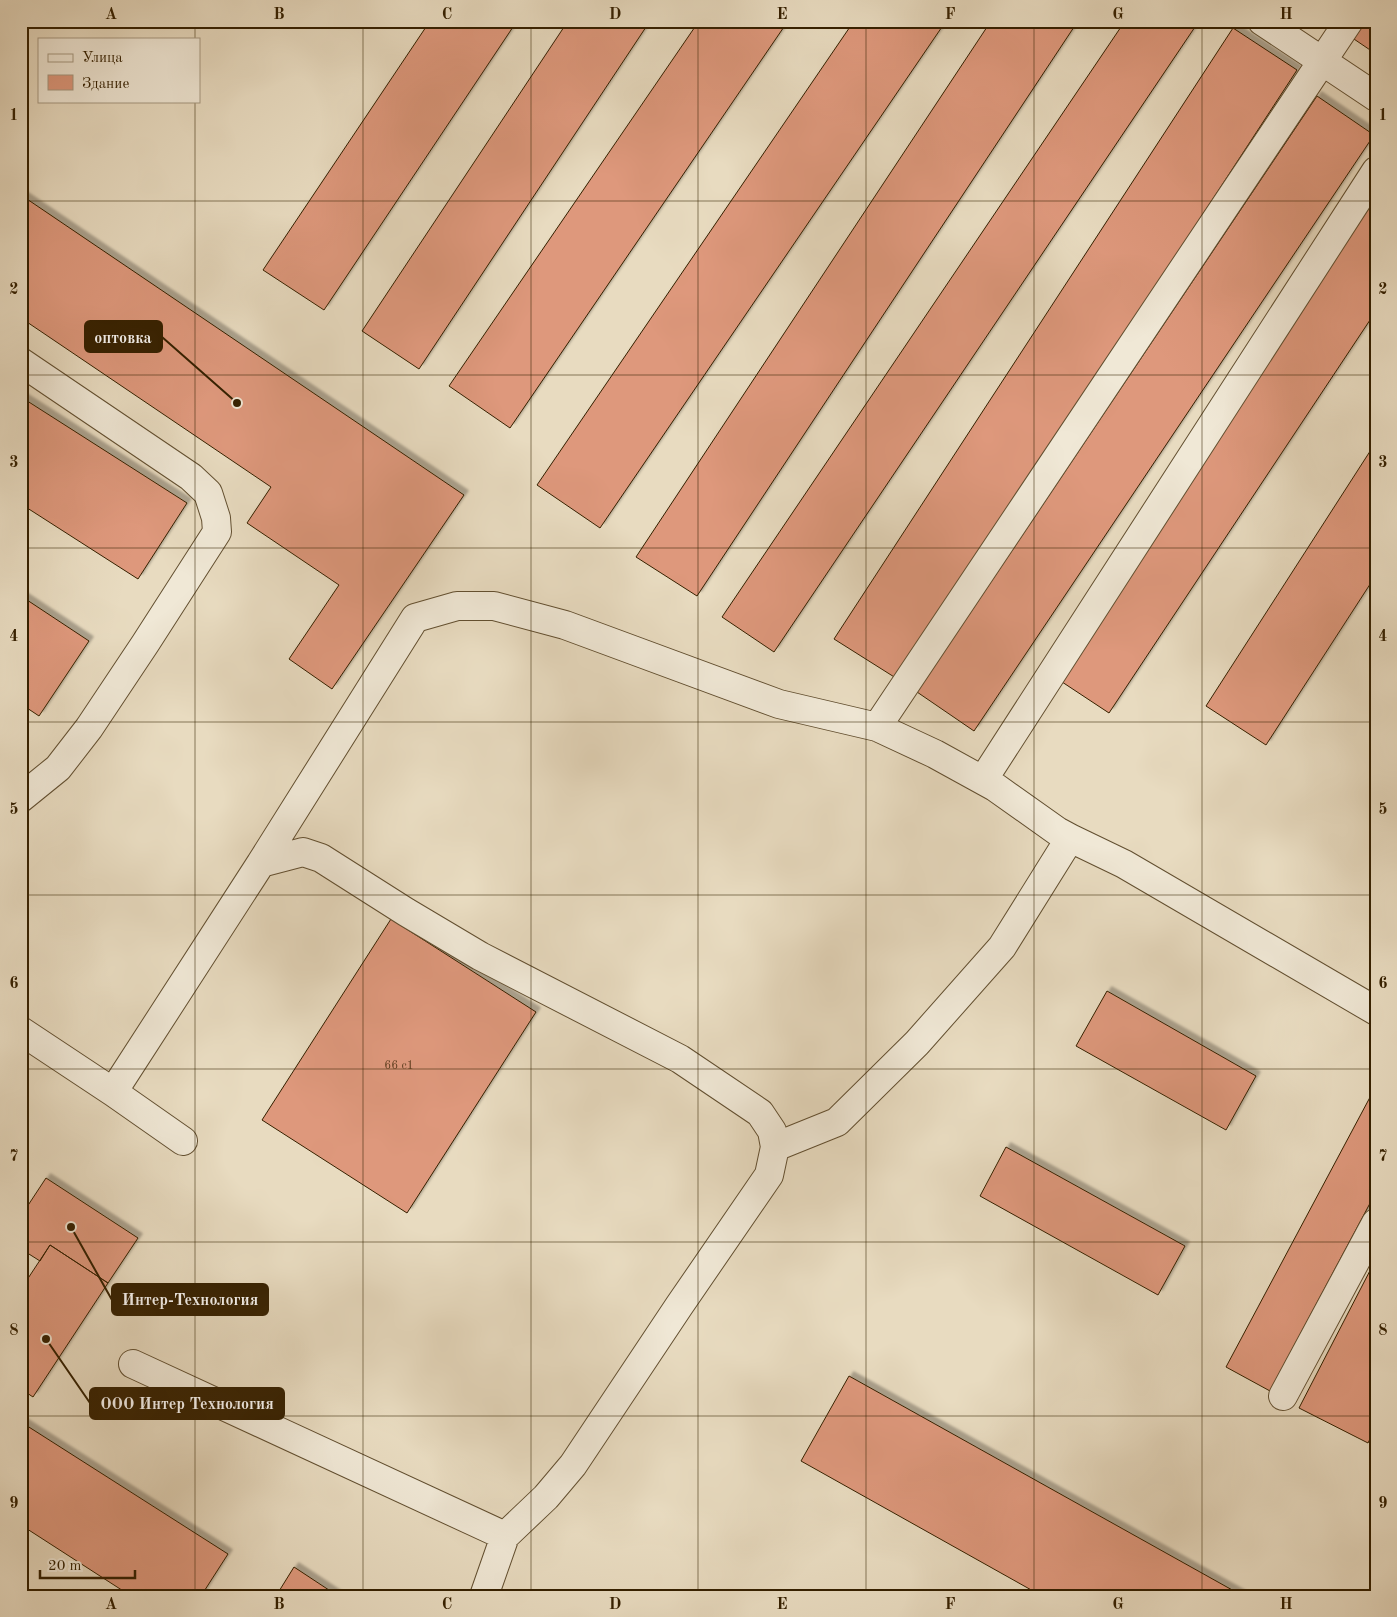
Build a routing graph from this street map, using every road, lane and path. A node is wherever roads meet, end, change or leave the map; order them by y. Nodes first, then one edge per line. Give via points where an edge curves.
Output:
1 (1262, 21) edge
2 (1349, 21) edge
3 (1324, 62) junction
4 (1376, 97) edge
5 (1376, 170) edge
6 (21, 362) edge
7 (877, 727) junction
8 (983, 780) junction
9 (21, 798) edge
10 (1070, 838) junction
11 (261, 863) junction
12 (1376, 1011) edge
13 (21, 1031) edge
14 (113, 1092) junction
15 (183, 1141) dead end
16 (775, 1147) junction
17 (1376, 1223) edge
18 (133, 1364) dead end
19 (1283, 1396) dead end
20 (505, 1536) junction
21 (484, 1596) edge

1 - 3 lane
2 - 3 lane
3 - 4 lane
3 - 7 lane
5 - 8 lane
6 - 9 lane via 191,477 208,493 218,532 90,728 58,768
7 - 8 lane
7 - 11 lane via 779,704 565,625 494,606 457,606 415,618
8 - 10 lane
10 - 12 lane via 1124,864
10 - 16 lane via 1002,947 917,1043 837,1122
11 - 14 lane
11 - 16 lane via 303,852 322,858 480,956 680,1059 760,1113 772,1131
13 - 14 lane
14 - 15 lane
16 - 20 lane via 769,1176 573,1465 546,1497
17 - 19 lane
18 - 20 lane
20 - 21 lane

